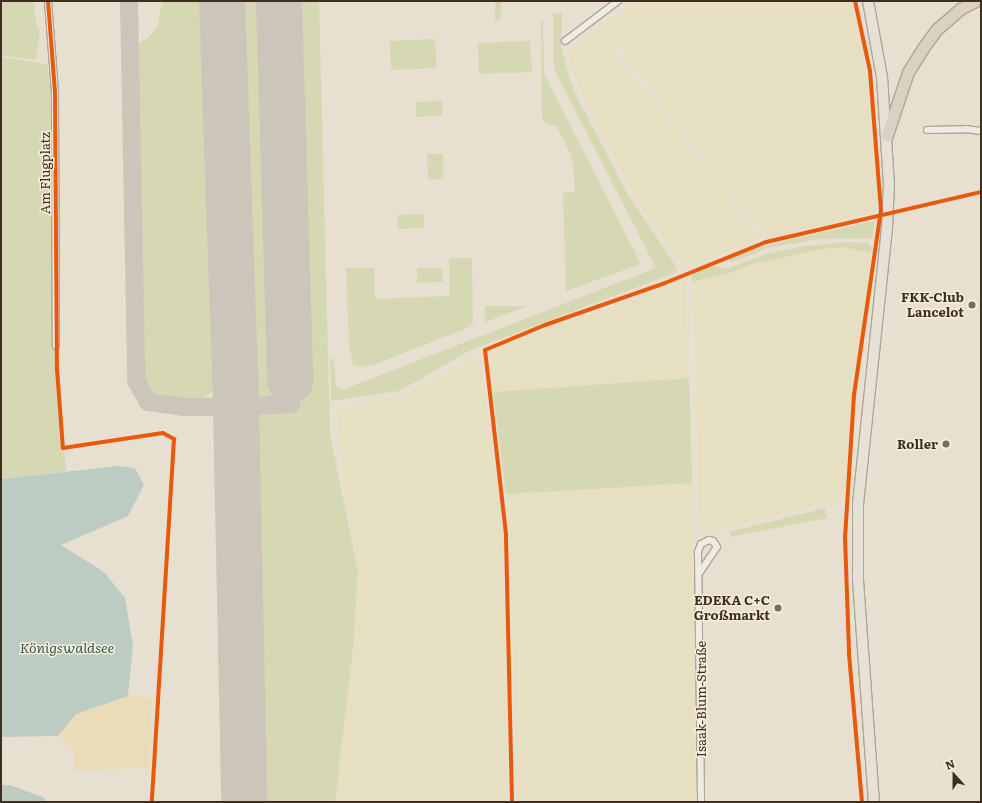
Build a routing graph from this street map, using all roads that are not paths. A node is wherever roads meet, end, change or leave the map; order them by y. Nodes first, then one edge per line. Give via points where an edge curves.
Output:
1 (48, 1) edge
2 (618, 1) edge
3 (868, 1) edge
4 (975, 1) edge
5 (565, 41) dead end
6 (927, 130) dead end
7 (981, 131) edge
8 (887, 135) junction
9 (56, 346) dead end
10 (700, 572) junction
11 (701, 802) edge
12 (874, 802) edge

1 - 9 street, Am Flugplatz via 54,92
2 - 5 street
3 - 8 main road via 876,37
4 - 8 highway via 960,9 938,29 923,48 908,72
6 - 7 street
8 - 12 main road via 887,221 858,504 858,580
10 - 10 street, Isaak-Blum-Straße via 717,547 713,541 701,544 698,552
10 - 11 street, Isaak-Blum-Straße

